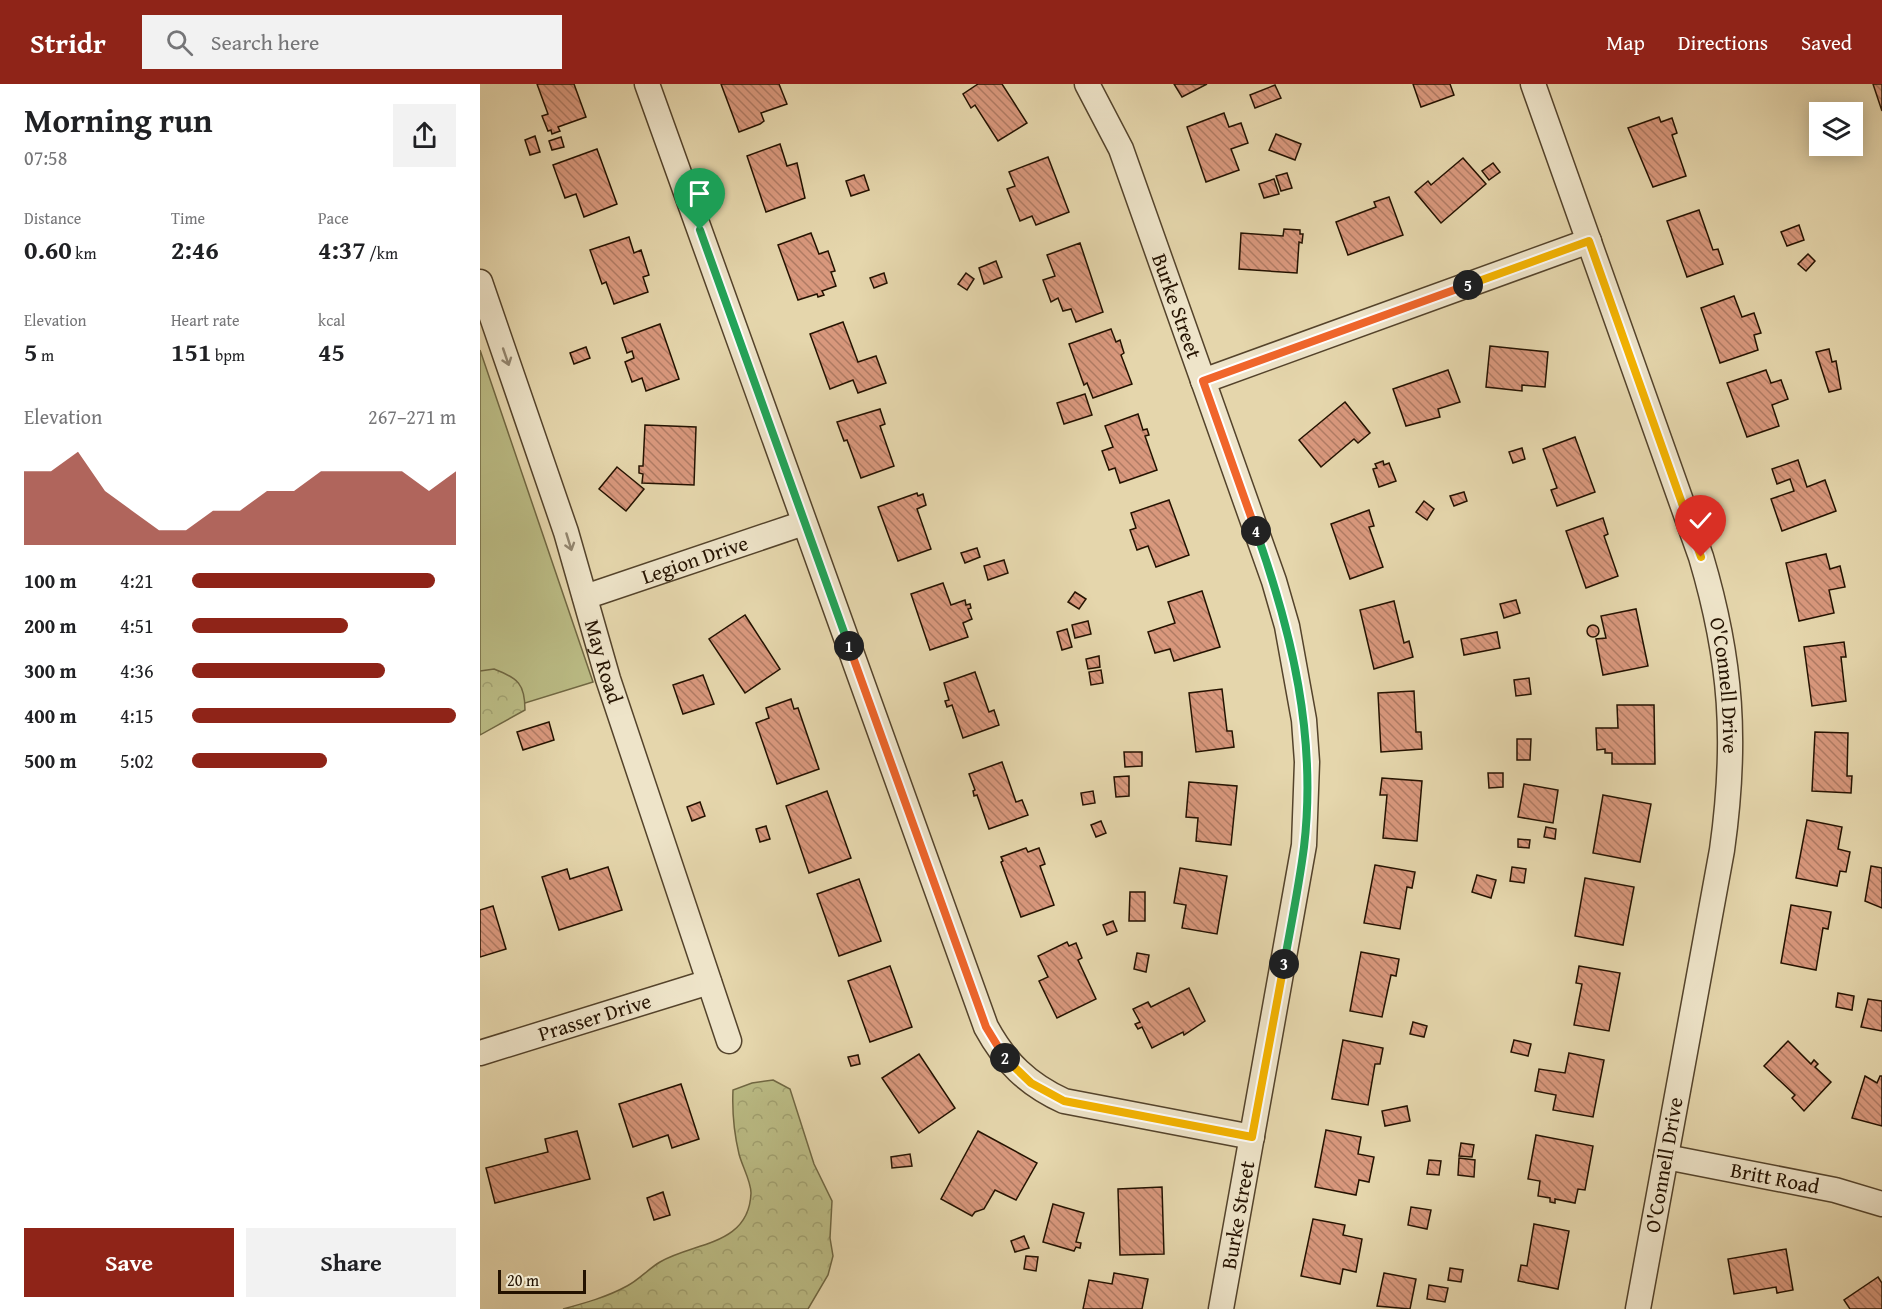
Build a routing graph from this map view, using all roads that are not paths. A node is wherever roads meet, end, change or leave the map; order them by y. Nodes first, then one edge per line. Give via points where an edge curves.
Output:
1 (647, 84) edge
2 (1087, 84) edge
3 (1533, 84) edge
4 (1589, 241) junction
5 (480, 282) edge
6 (1203, 381) junction
7 (804, 523) junction
8 (585, 597) junction
9 (709, 982) junction
10 (729, 1041) dead end
11 (480, 1053) edge
12 (1252, 1137) junction
13 (1666, 1157) junction
14 (1882, 1204) edge
15 (1221, 1309) edge
16 (1638, 1309) edge

1 - 7 street
2 - 6 street, Burke Street via 1121,149
3 - 4 street, O'Connell Drive
4 - 6 street
4 - 13 street, O'Connell Drive via 1701,557 1720,629 1731,703 1731,777 1725,832
5 -> 8 street, May Road
6 - 12 street, Burke Street via 1287,626 1305,730 1304,845
7 - 8 street, Legion Drive
7 - 12 street via 986,1027 1006,1060 1031,1083 1064,1101
8 - 9 street, May Road via 608,679
9 - 10 street, May Road
9 - 11 street, Prasser Drive
12 - 15 street, Burke Street
13 - 14 street, Britt Road via 1835,1190
13 - 16 street, O'Connell Drive

